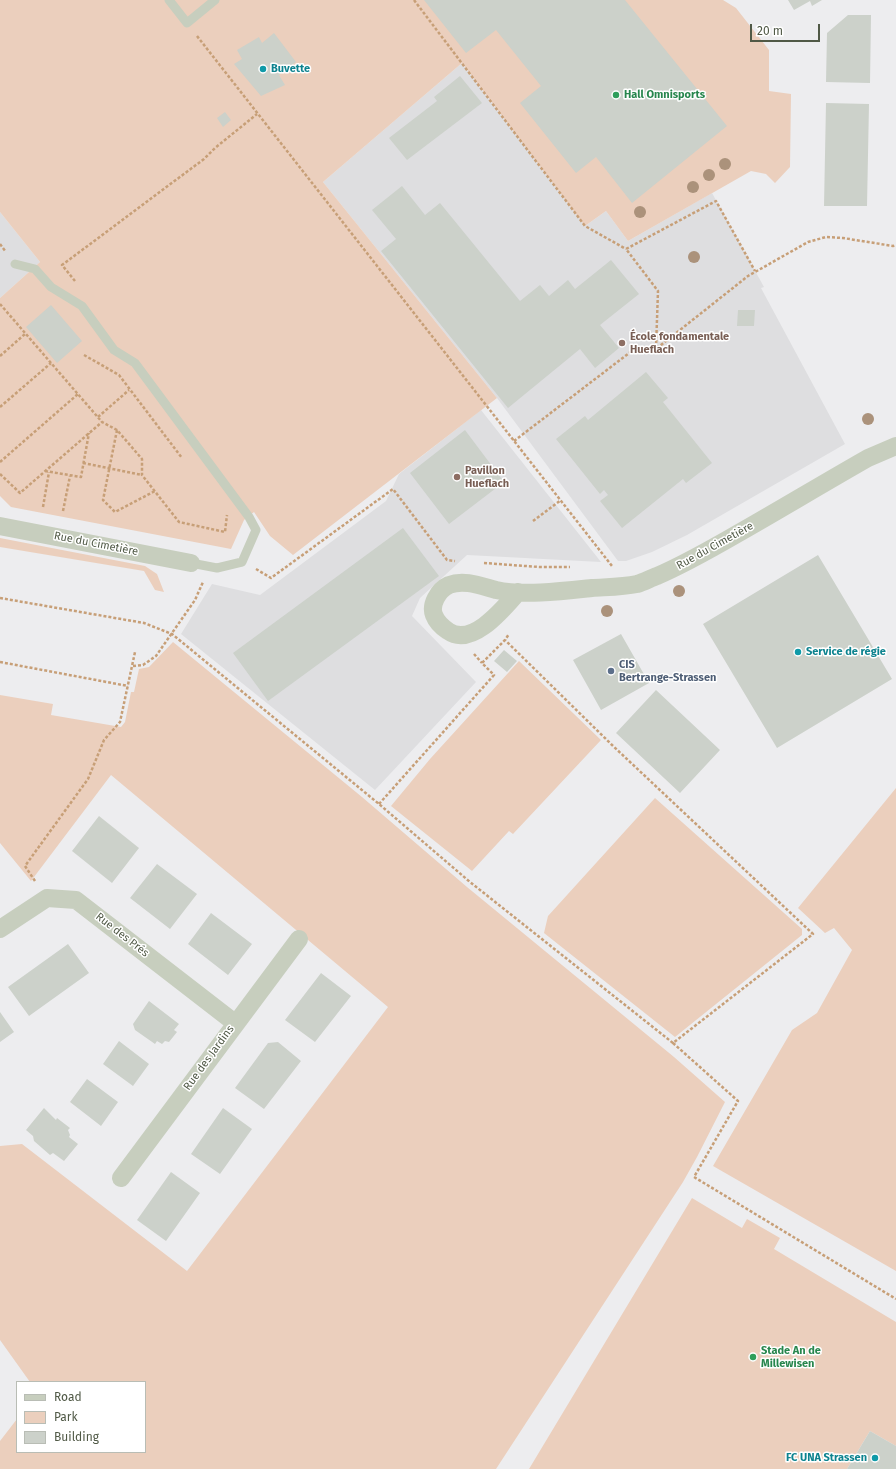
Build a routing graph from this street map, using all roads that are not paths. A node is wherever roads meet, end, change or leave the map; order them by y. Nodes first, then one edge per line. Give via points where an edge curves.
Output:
1 (169, 0) edge
2 (215, 0) edge
3 (15, 264) dead end
4 (896, 446) edge
5 (0, 526) edge
6 (191, 563) joint
7 (518, 592) dead end
8 (0, 930) edge
9 (298, 939) dead end
10 (235, 1023) junction
11 (121, 1178) dead end

1 - 2 lane via 187,23
3 - 6 lane via 35,269 51,287 82,306 114,350 135,363 249,517 256,530 242,562 216,568
4 - 7 street, Rue du Cimetière via 868,458 703,554 638,584
5 - 6 street, Rue du Cimetière
8 - 10 street, Rue des Prés via 47,898 76,900
9 - 10 street, Rue des Jardins
10 - 11 street, Rue des Jardins

